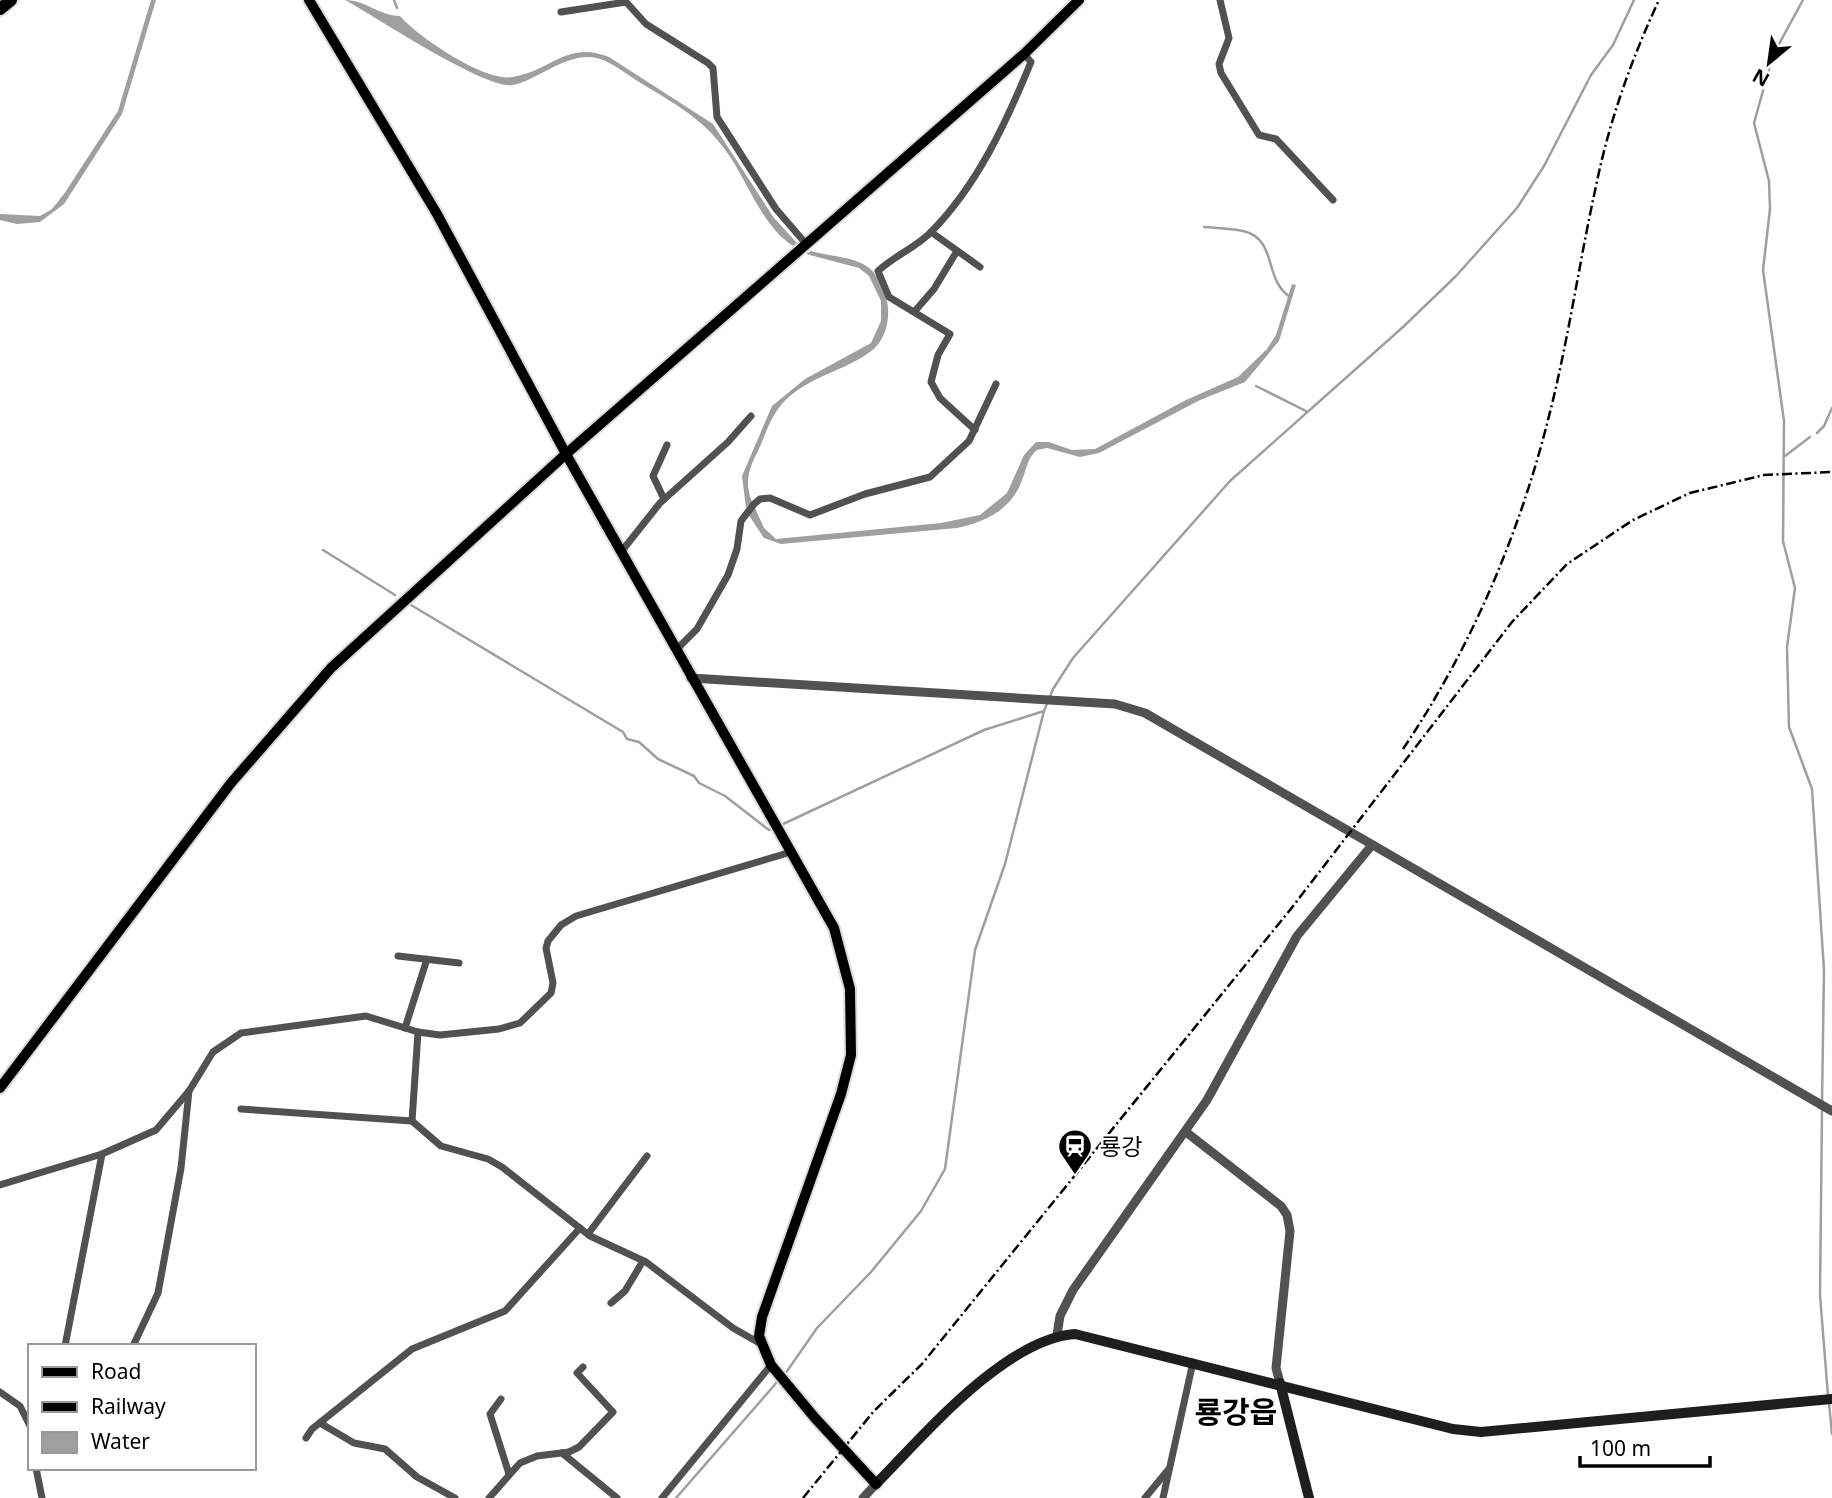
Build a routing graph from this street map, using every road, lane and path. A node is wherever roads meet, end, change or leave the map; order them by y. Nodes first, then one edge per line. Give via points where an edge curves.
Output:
1 (11, 0) edge
2 (310, 0) edge
3 (1079, 0) edge
4 (1220, 0) edge
5 (0, 9) edge
6 (561, 12) dead end
7 (1024, 54) junction
8 (1333, 200) dead end
9 (931, 232) junction
10 (807, 245) junction
11 (957, 251) junction
12 (980, 267) dead end
13 (915, 311) junction
14 (996, 384) dead end
15 (751, 416) dead end
16 (975, 430) junction
17 (667, 445) dead end
18 (566, 454) junction
19 (664, 499) junction
20 (621, 552) junction
21 (676, 650) junction
22 (691, 677) junction
23 (1372, 845) junction
24 (791, 852) junction
25 (398, 956) dead end
26 (427, 959) junction
27 (459, 963) dead end
28 (405, 1028) junction
29 (418, 1032) junction
30 (0, 1088) edge
31 (189, 1091) junction
32 (241, 1109) dead end
33 (1832, 1111) edge
34 (412, 1121) junction
35 (1186, 1132) junction
36 (102, 1154) junction
37 (647, 1156) dead end
38 (0, 1185) edge
39 (580, 1228) junction
40 (588, 1234) junction
41 (643, 1261) junction
42 (611, 1303) dead end
43 (1057, 1335) junction
44 (65, 1344) edge
45 (134, 1344) edge
46 (761, 1344) junction
47 (1193, 1362) junction
48 (583, 1367) dead end
49 (778, 1373) junction
50 (1280, 1383) junction
51 (0, 1392) edge
52 (501, 1399) dead end
53 (1832, 1399) edge
54 (28, 1419) edge
55 (320, 1423) junction
56 (306, 1438) dead end
57 (562, 1453) junction
58 (1168, 1469) junction
59 (36, 1470) edge
60 (509, 1474) junction
61 (876, 1484) junction
62 (42, 1498) edge
63 (455, 1498) edge
64 (489, 1498) edge
65 (617, 1498) edge
66 (662, 1498) edge
67 (863, 1498) edge
68 (1145, 1498) edge
69 (1163, 1498) edge
70 (1309, 1498) edge

1 - 5 highway
2 - 18 main road via 437,214
3 - 7 main road
4 - 8 street via 1228,38 1219,64 1221,73 1259,135 1276,139
6 - 10 street via 626,2 646,24 708,63 715,77 717,117 776,209
7 - 9 street via 1031,62 991,147 966,193
7 - 10 main road
9 - 11 street
9 - 13 street via 878,271 889,297
10 - 18 main road
11 - 12 street
11 - 13 street
13 - 16 street via 950,334 931,382 940,398
14 - 16 street
15 - 19 street
16 - 21 street via 938,472 924,480 882,488 810,515 770,498 760,499 741,521 728,575 697,629
17 - 19 street via 653,476
18 - 20 main road
18 - 30 main road via 331,668 281,724 199,824
19 - 20 street
20 - 21 main road
21 - 22 main road
22 - 23 street via 1115,704 1145,713
22 - 24 main road
23 - 33 street
23 - 35 street via 1297,936
24 - 29 street via 576,916 561,925 546,948 551,993 520,1023 450,1035
24 - 46 main road via 843,953 850,989 851,1055 762,1318
25 - 26 street
26 - 27 street
26 - 28 street
28 - 29 street
28 - 31 street via 366,1016 241,1033 208,1058
29 - 34 street
31 - 36 street via 156,1130
31 - 45 street via 181,1168 158,1293
32 - 34 street
34 - 39 street via 440,1146 495,1163
35 - 43 street via 1073,1290 1060,1316
35 - 50 street via 1287,1215 1290,1231 1276,1368
36 - 38 street
36 - 44 street
37 - 40 street
39 - 40 street
39 - 55 street via 505,1311 412,1349
40 - 41 street
41 - 42 street via 625,1291
41 - 46 street
43 - 47 main road via 1075,1334
43 - 61 main road via 977,1384
46 - 49 main road
47 - 50 main road
47 - 58 street
48 - 57 street via 577,1373 613,1412 579,1447
49 - 61 main road
49 - 66 street
50 - 53 main road via 1453,1429 1481,1432
50 - 70 main road
51 - 54 street via 16,1402
52 - 60 street via 490,1414
55 - 56 street
55 - 63 street via 354,1443 385,1449 417,1477
57 - 60 street via 520,1462
57 - 65 street
58 - 68 street
58 - 69 street
59 - 62 street
60 - 64 street
61 - 67 street

